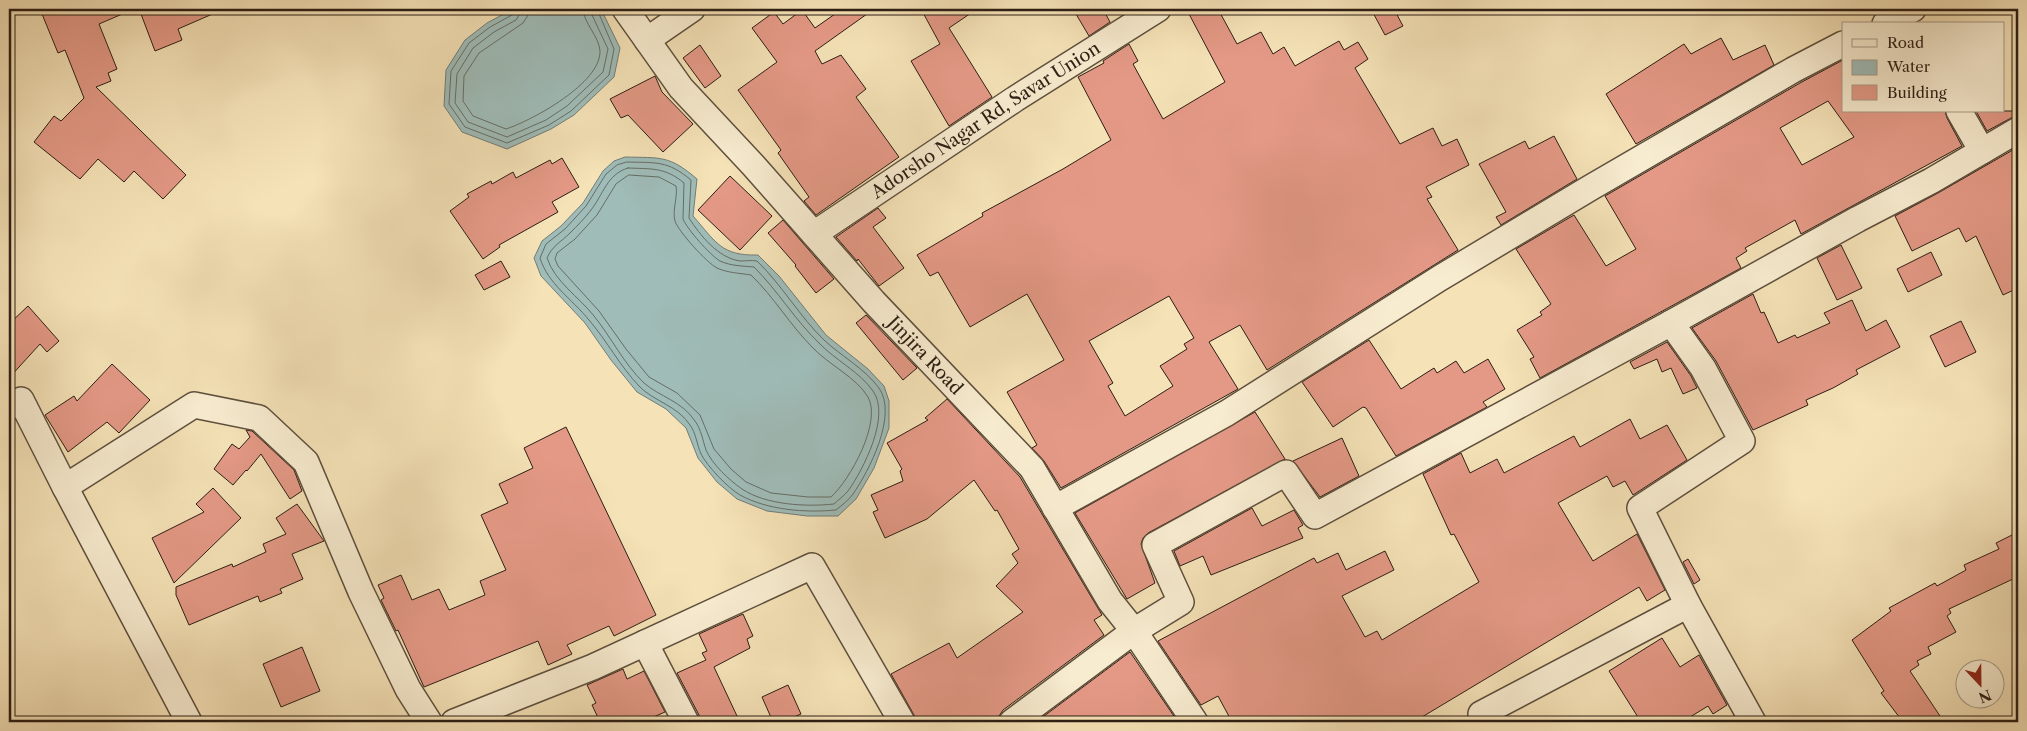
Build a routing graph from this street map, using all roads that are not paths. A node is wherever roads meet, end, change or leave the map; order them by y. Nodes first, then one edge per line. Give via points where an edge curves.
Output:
1 (625, 9) edge
2 (692, 9) edge
3 (1158, 9) edge
4 (647, 40) junction
5 (1842, 45) edge
6 (1960, 112) edge
7 (2018, 130) edge
8 (1982, 151) junction
9 (814, 234) junction
10 (1671, 323) junction
11 (9, 407) edge
12 (65, 487) junction
13 (1055, 508) junction
14 (1688, 605) junction
15 (1134, 631) junction
16 (645, 643) junction
17 (1477, 719) edge
18 (1744, 719) edge
19 (189, 722) edge
20 (429, 722) edge
21 (454, 722) edge
22 (686, 722) edge
23 (902, 722) edge
24 (1012, 722) edge
25 (1195, 722) edge

1 - 4 street, Jinjira Road
2 - 4 street
3 - 9 street, Adorsho Nagar Rd, Savar Union via 1015,99
4 - 9 street, Jinjira Road via 681,88
5 - 13 street via 1793,70 1440,278 1227,413
6 - 8 street
7 - 8 street
8 - 10 street
9 - 13 street, Jinjira Road via 1032,468
10 - 14 street via 1703,368 1742,441 1640,508
10 - 15 street via 1315,516 1286,473 1155,545 1181,602
11 - 12 street via 21,400
12 - 19 street
12 - 20 street via 194,405 259,418 306,462 361,592 408,689
13 - 15 street, Jinjira Road via 1110,601
14 - 17 street
14 - 18 street
15 - 24 street
15 - 25 street, Jinjira Road
16 - 21 street
16 - 22 street
16 - 23 street via 812,566

